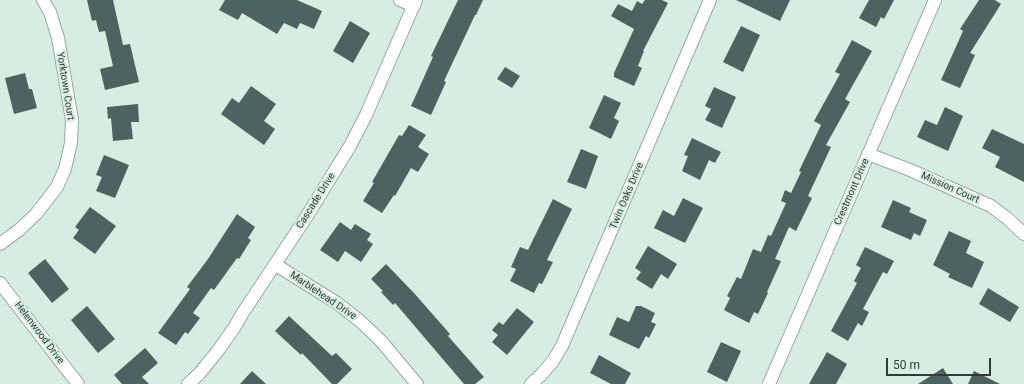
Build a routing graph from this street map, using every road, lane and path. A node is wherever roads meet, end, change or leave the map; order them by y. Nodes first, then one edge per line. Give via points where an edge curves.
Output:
1 (43, 0) edge
2 (400, 0) edge
3 (710, 0) edge
4 (935, 0) edge
5 (415, 3) edge
6 (868, 154) junction
7 (1024, 234) edge
8 (0, 244) edge
9 (276, 265) junction
10 (0, 283) edge
11 (78, 384) edge
12 (188, 384) edge
13 (417, 384) edge
14 (531, 384) edge
15 (769, 384) edge

1 - 8 street, Yorktown Court via 50,12 58,38 72,120 71,143 65,169 57,187 36,214
2 - 5 street
3 - 14 street, Twin Oaks Drive via 562,346 553,361
4 - 6 street, Crestmont Drive
5 - 9 street, Cascade Drive via 360,128
6 - 7 street, Mission Court via 991,206
6 - 15 street, Crestmont Drive
9 - 12 street, Cascade Drive via 217,352
9 - 13 street, Marblehead Drive via 337,303 360,321 381,341
10 - 11 street, Helenwood Drive

